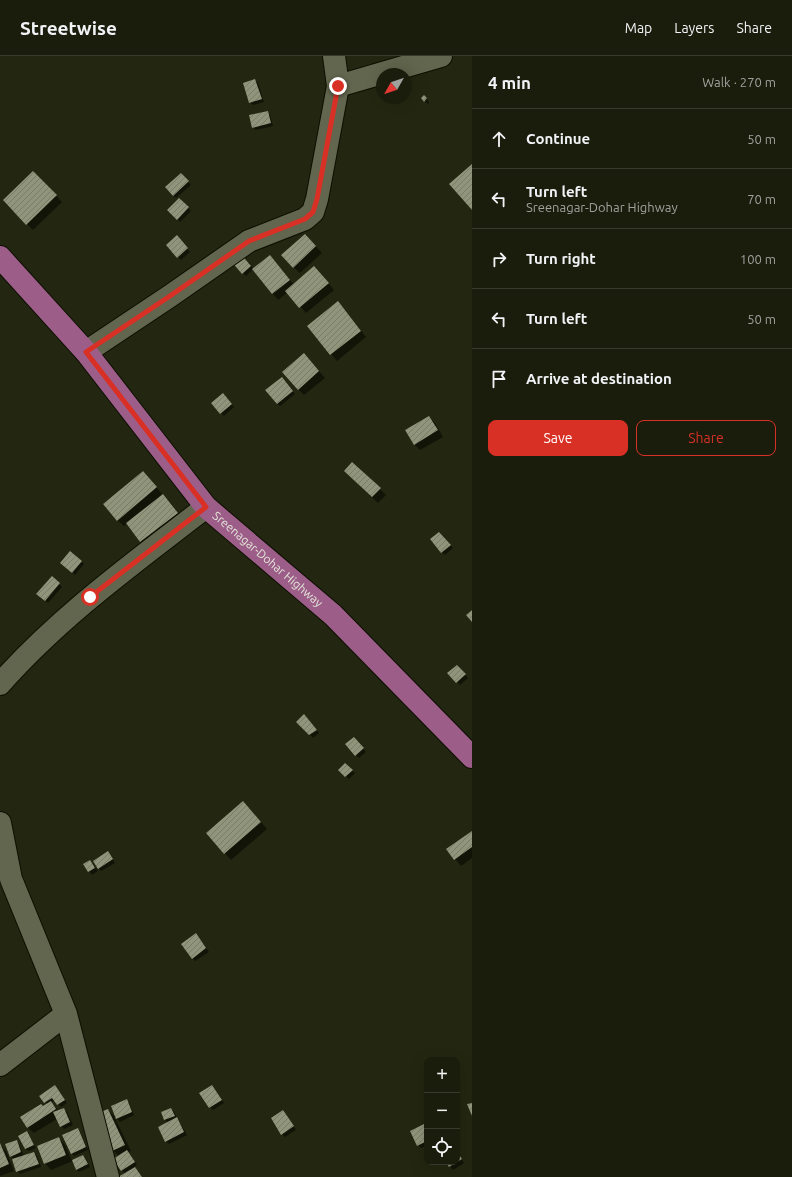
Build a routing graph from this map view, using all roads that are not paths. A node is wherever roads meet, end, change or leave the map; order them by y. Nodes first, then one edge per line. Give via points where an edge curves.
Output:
1 (334, 56) edge
2 (441, 56) edge
3 (338, 86) junction
4 (0, 257) edge
5 (86, 352) junction
6 (206, 507) junction
7 (0, 684) edge
8 (472, 757) edge
9 (0, 823) edge
10 (66, 1014) junction
11 (0, 1065) edge
12 (108, 1177) edge

1 - 3 street
2 - 3 street
3 - 5 street via 313,212 305,219 249,241
4 - 5 main road, Sreenagar-Dohar Highway
5 - 6 main road, Sreenagar-Dohar Highway
6 - 7 street via 90,597 17,664
6 - 8 main road, Sreenagar-Dohar Highway via 333,615
9 - 10 street via 11,879
10 - 11 street
10 - 12 street

